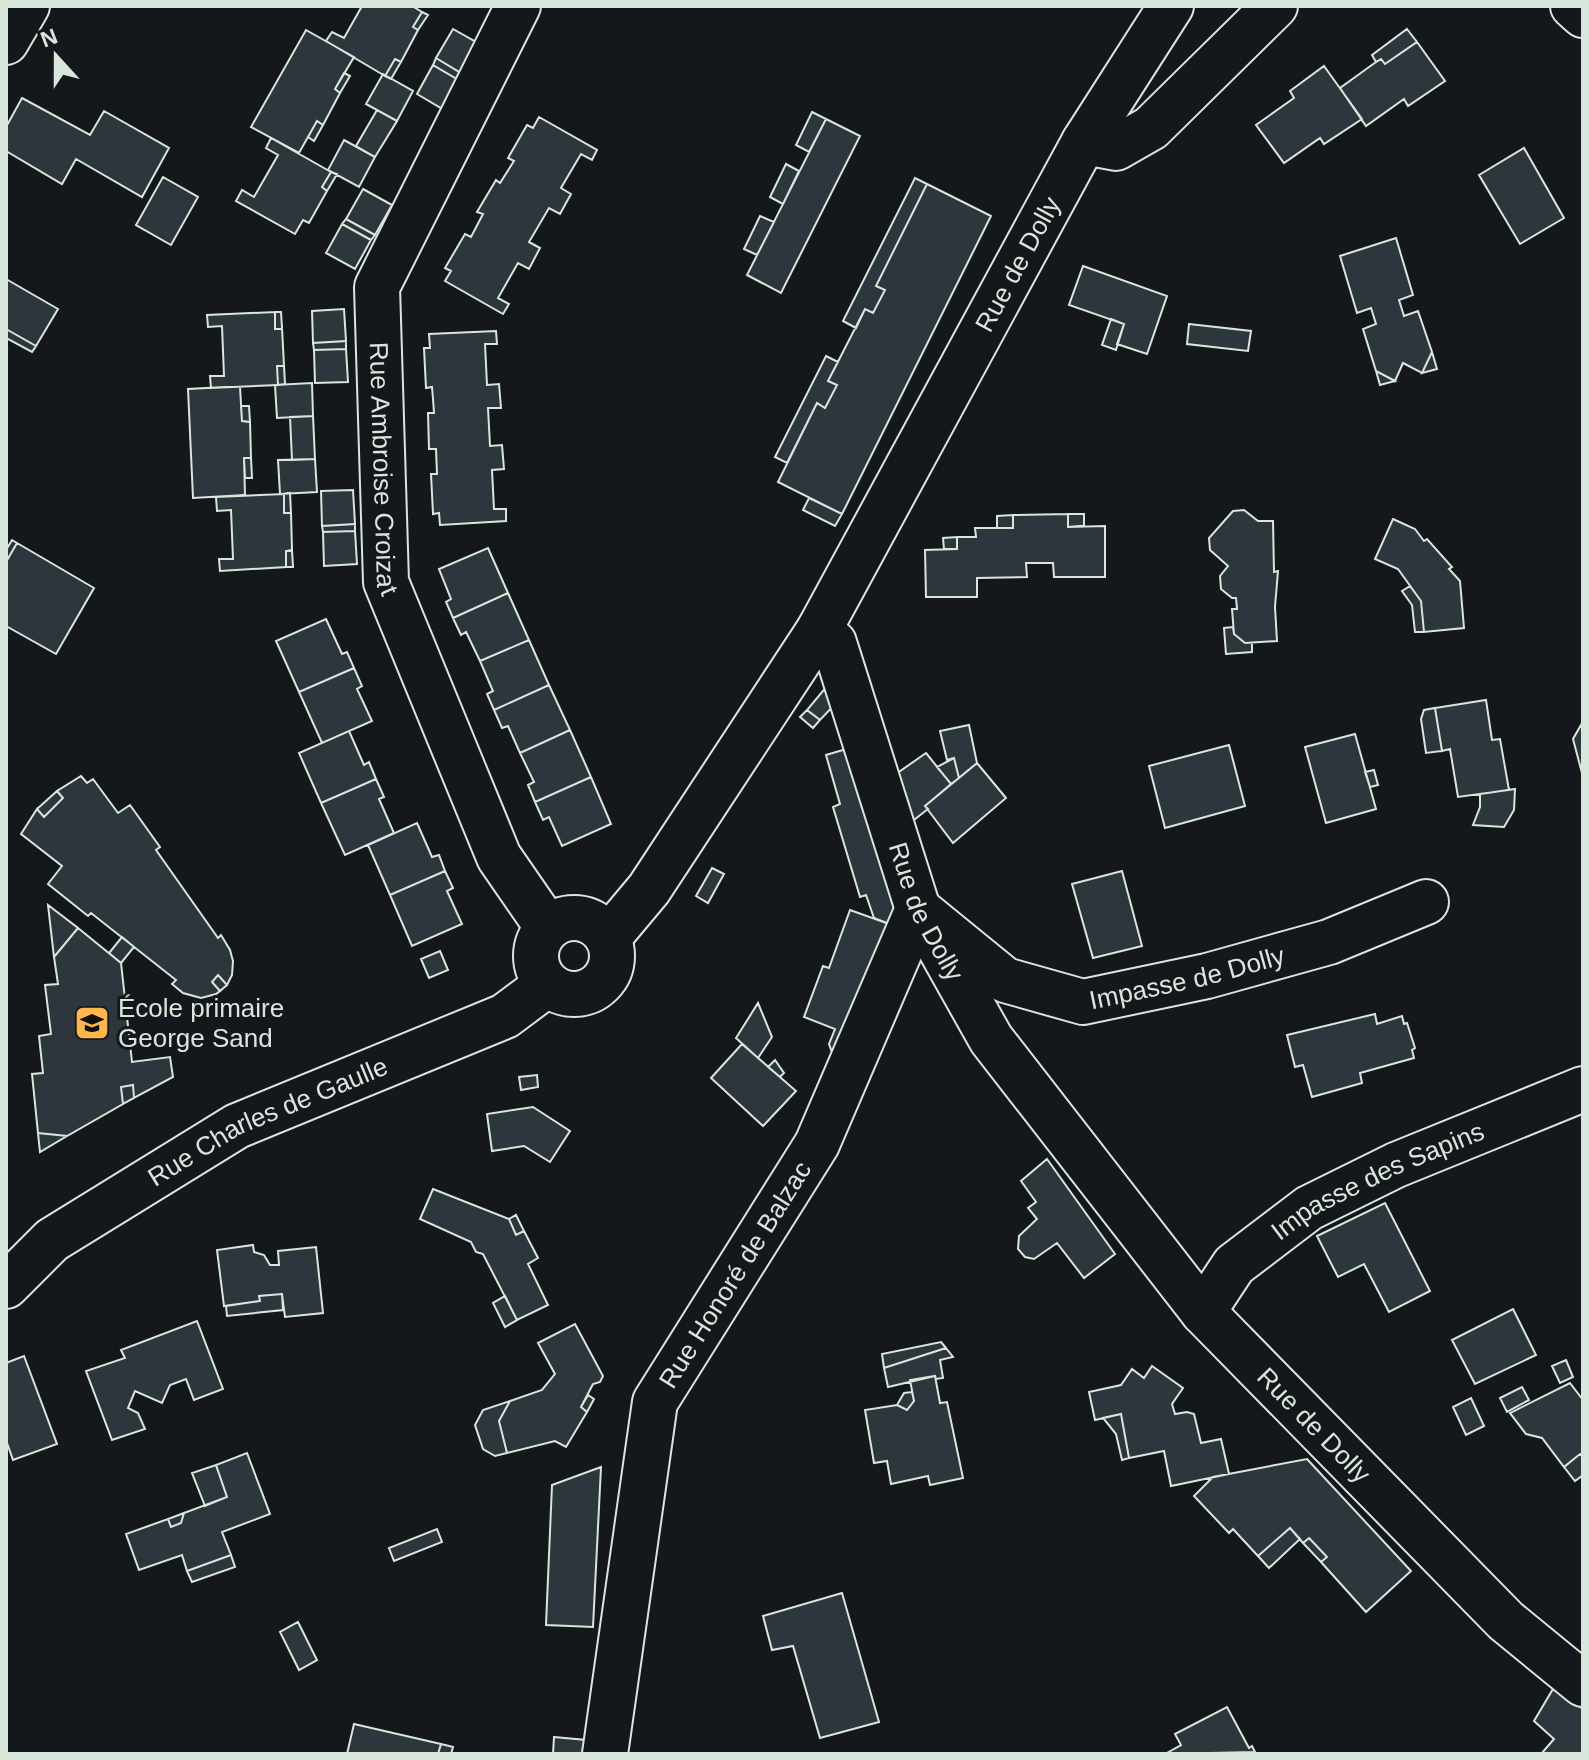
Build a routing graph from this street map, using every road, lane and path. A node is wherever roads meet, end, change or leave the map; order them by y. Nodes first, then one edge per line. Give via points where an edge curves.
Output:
1 (27, 6) edge
2 (518, 6) edge
3 (1171, 6) edge
4 (1275, 6) edge
5 (1573, 6) edge
6 (1583, 15) edge
7 (6, 42) edge
8 (1084, 142) junction
9 (819, 630) junction
10 (1426, 902) dead end
11 (918, 909) junction
12 (548, 928) junction
13 (608, 938) junction
14 (548, 984) junction
15 (1583, 1089) edge
16 (6, 1286) edge
17 (1203, 1312) junction
18 (1583, 1684) edge
19 (605, 1754) edge

1 - 7 street
2 - 12 street, Rue Ambroise Croizat via 377,287 386,582 499,857
3 - 8 street, Rue de Dolly
4 - 8 street via 1151,128 1116,148
5 - 6 street
8 - 9 street, Rue de Dolly
9 - 11 street, Rue de Dolly via 834,643
9 - 13 street via 649,889
10 - 11 street, Impasse de Dolly via 1329,942 1207,976 1083,1002 1005,980
11 - 17 street, Rue de Dolly via 991,1039
11 - 19 street, Rue Honoré de Balzac via 817,1144 655,1402
12 - 13 street via 581,918
12 - 14 street via 536,950
13 - 14 street via 612,961 602,982 581,994
14 - 16 street, Rue Charles de Gaulle via 505,1016 237,1126 52,1240
15 - 17 street, Impasse des Sapins via 1396,1165 1309,1208 1234,1265
17 - 18 street, Rue de Dolly via 1506,1621

